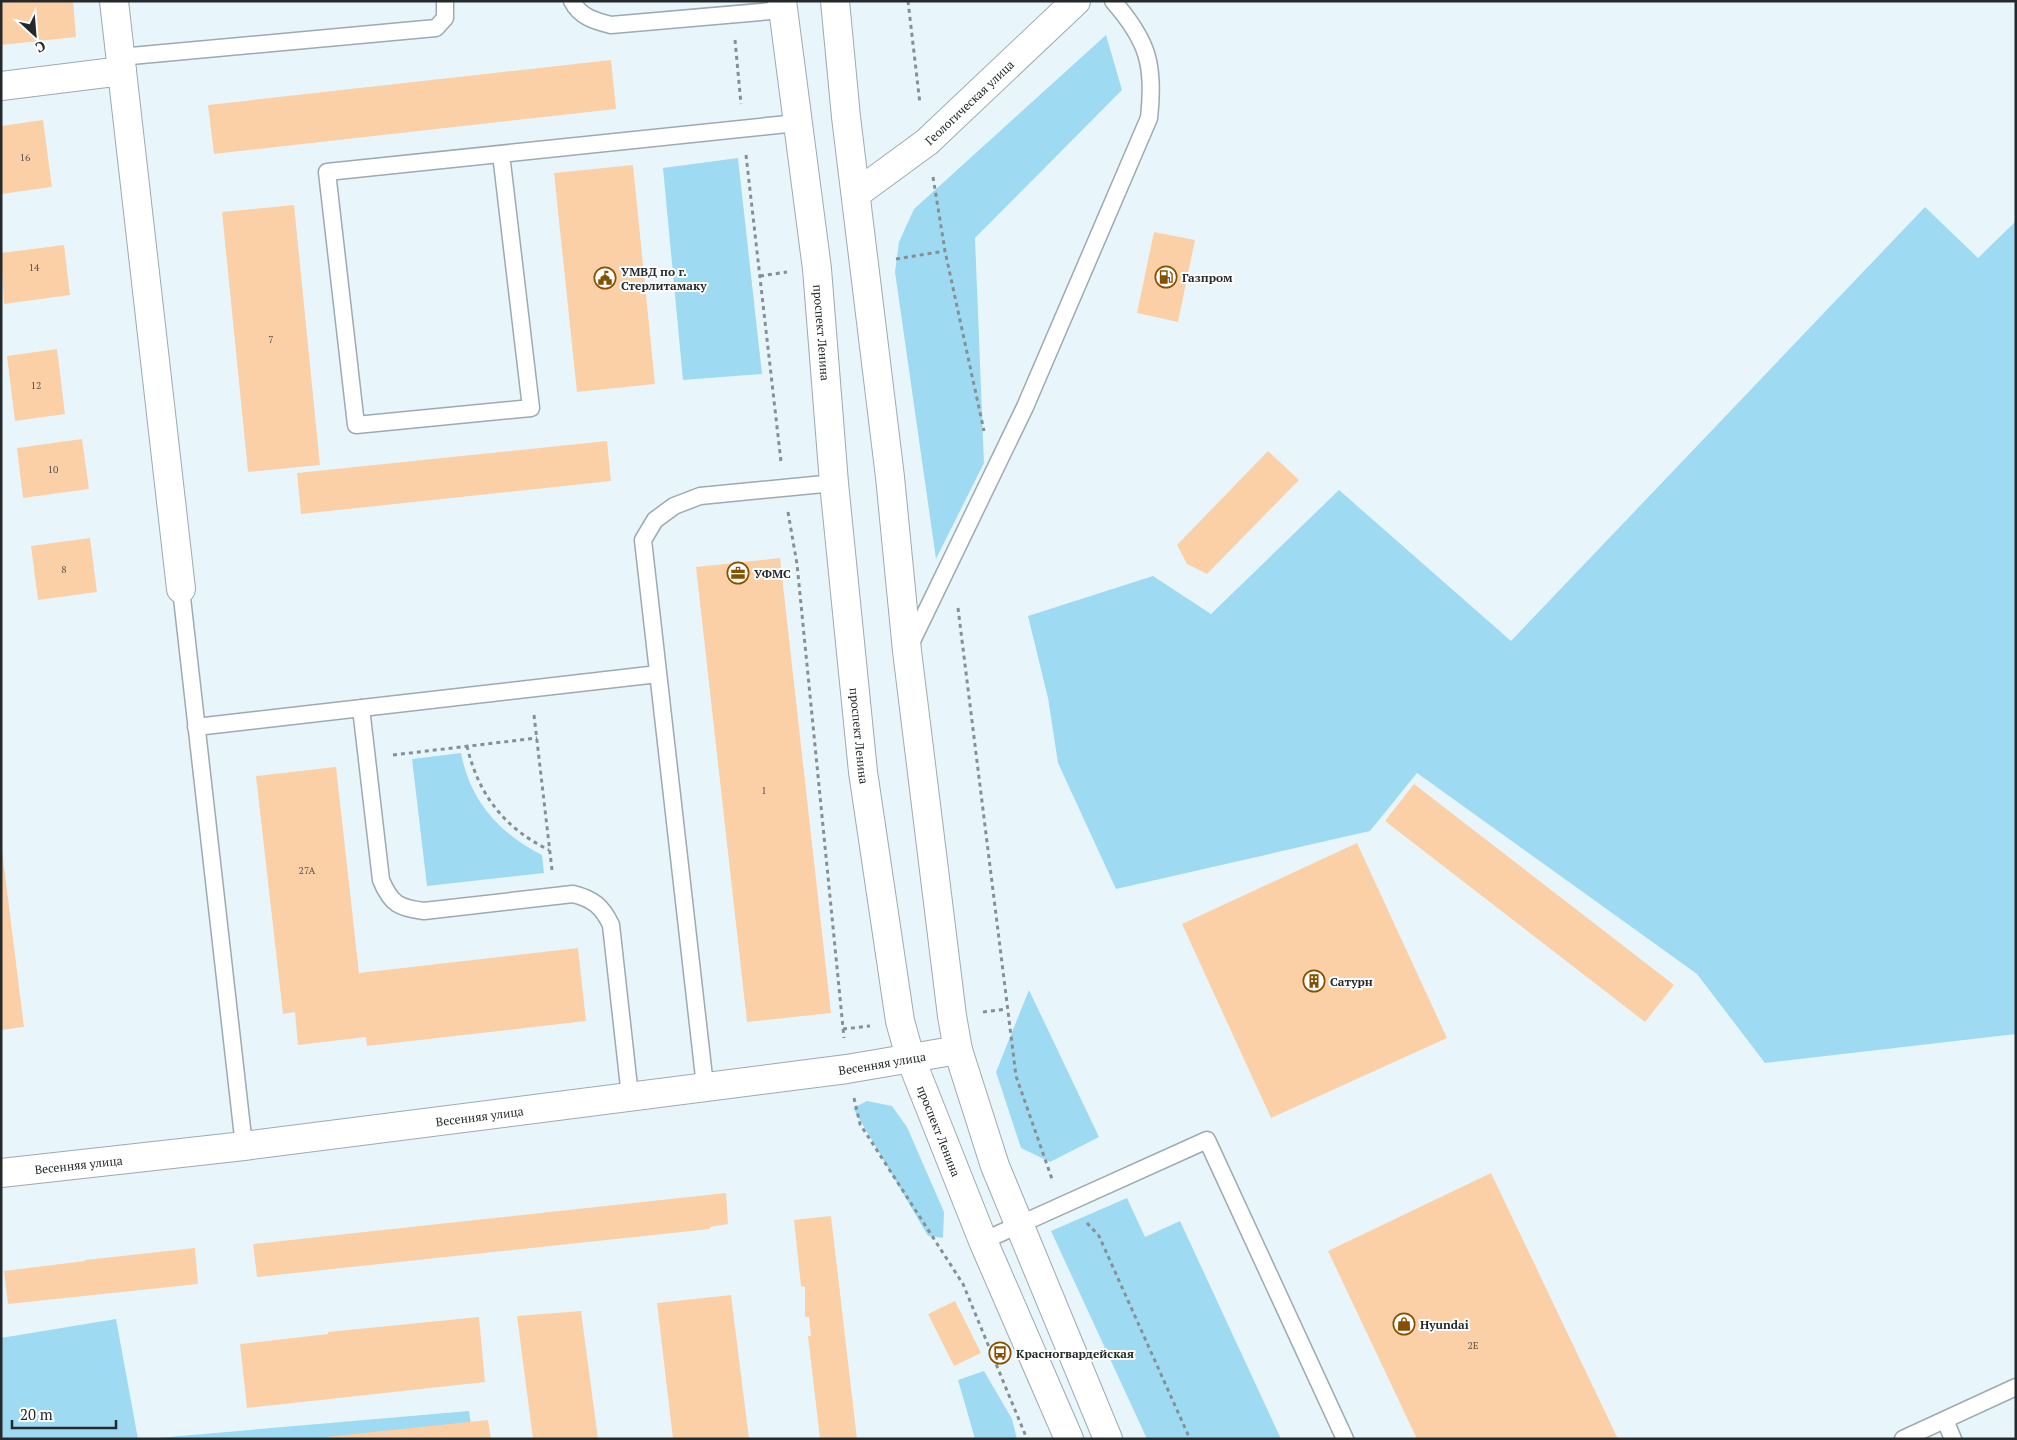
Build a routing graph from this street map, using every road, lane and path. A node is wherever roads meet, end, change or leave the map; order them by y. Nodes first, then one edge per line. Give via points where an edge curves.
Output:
1 (114, 1) edge
2 (445, 1) edge
3 (572, 1) edge
4 (835, 1) edge
5 (908, 1) edge
6 (1076, 1) edge
7 (1113, 1) edge
8 (783, 6) edge
9 (732, 14) junction
10 (121, 64) junction
11 (1, 86) edge
12 (797, 123) junction
13 (744, 128) junction
14 (927, 142) junction
15 (501, 154) junction
16 (856, 194) junction
17 (945, 251) junction
18 (893, 260) dead end
19 (792, 272) dead end
20 (760, 276) junction
21 (993, 473) junction
22 (834, 483) junction
23 (784, 488) junction
24 (181, 589) joint
25 (958, 606) dead end
26 (907, 652) junction
27 (658, 674) junction
28 (531, 689) junction
29 (362, 708) junction
30 (196, 727) junction
31 (536, 738) junction
32 (467, 746) junction
33 (367, 758) junction
34 (549, 850) junction
35 (555, 896) junction
36 (1007, 1009) junction
37 (979, 1012) dead end
38 (873, 1026) dead end
39 (843, 1029) junction
40 (958, 1050) junction
41 (910, 1057) junction
42 (847, 1069) junction
43 (705, 1086) junction
44 (630, 1096) junction
45 (244, 1146) junction
46 (1, 1173) edge
47 (1070, 1202) junction
48 (1018, 1226) junction
49 (983, 1241) junction
50 (2016, 1387) edge
51 (1945, 1420) junction
52 (1028, 1439) edge
53 (1069, 1439) edge
54 (1108, 1439) edge
55 (1190, 1439) edge
56 (1345, 1439) edge
57 (1903, 1439) edge
58 (1953, 1439) edge

1 - 10 main road
2 - 10 lane via 445,18 436,28
3 - 9 lane via 593,21 611,25
4 - 16 main road
5 - 14 path
6 - 14 main road, Геологическая улица
7 - 21 lane via 1131,22 1147,54 1153,86 1149,118 1025,407
8 - 9 lane
8 - 12 main road, проспект Ленина
9 - 13 path
10 - 11 main road
10 - 24 main road
12 - 13 lane
12 - 22 main road, проспект Ленина via 817,269
13 - 15 lane
13 - 20 path
14 - 16 main road, Геологическая улица
14 - 17 path
15 - 15 lane via 327,172 356,425 530,408
16 - 26 main road
17 - 18 path
17 - 21 path
19 - 20 path
20 - 23 path
21 - 26 lane
22 - 23 lane
22 - 41 main road, проспект Ленина via 863,772 900,1022
23 - 27 lane via 700,496 674,506 655,520 643,540
23 - 39 path via 796,564
24 - 30 lane
25 - 36 path
26 - 40 main road
27 - 28 lane
27 - 43 lane
28 - 29 lane
28 - 31 path
29 - 30 lane
29 - 33 lane
30 - 45 lane
31 - 32 path
31 - 34 path
32 - 33 path
32 - 34 path via 477,779 494,809 519,833
33 - 35 lane via 381,880 394,903 406,909 424,910
34 - 35 path
35 - 44 lane via 573,894 590,898 611,925
36 - 37 path
36 - 47 path via 1016,1076 1053,1184
38 - 39 path
39 - 42 path
40 - 41 main road, Весенняя улица
40 - 48 main road via 986,1143
41 - 42 main road, Весенняя улица
41 - 49 main road, проспект Ленина
42 - 43 main road, Весенняя улица
42 - 52 path via 860,1124 963,1284
43 - 44 main road, Весенняя улица
44 - 45 main road, Весенняя улица
45 - 46 main road, Весенняя улица
47 - 48 lane
47 - 55 path via 1099,1236
47 - 56 lane via 1207,1140
48 - 49 lane
48 - 54 main road
49 - 53 main road, проспект Ленина
50 - 51 lane
51 - 57 lane
51 - 58 lane

